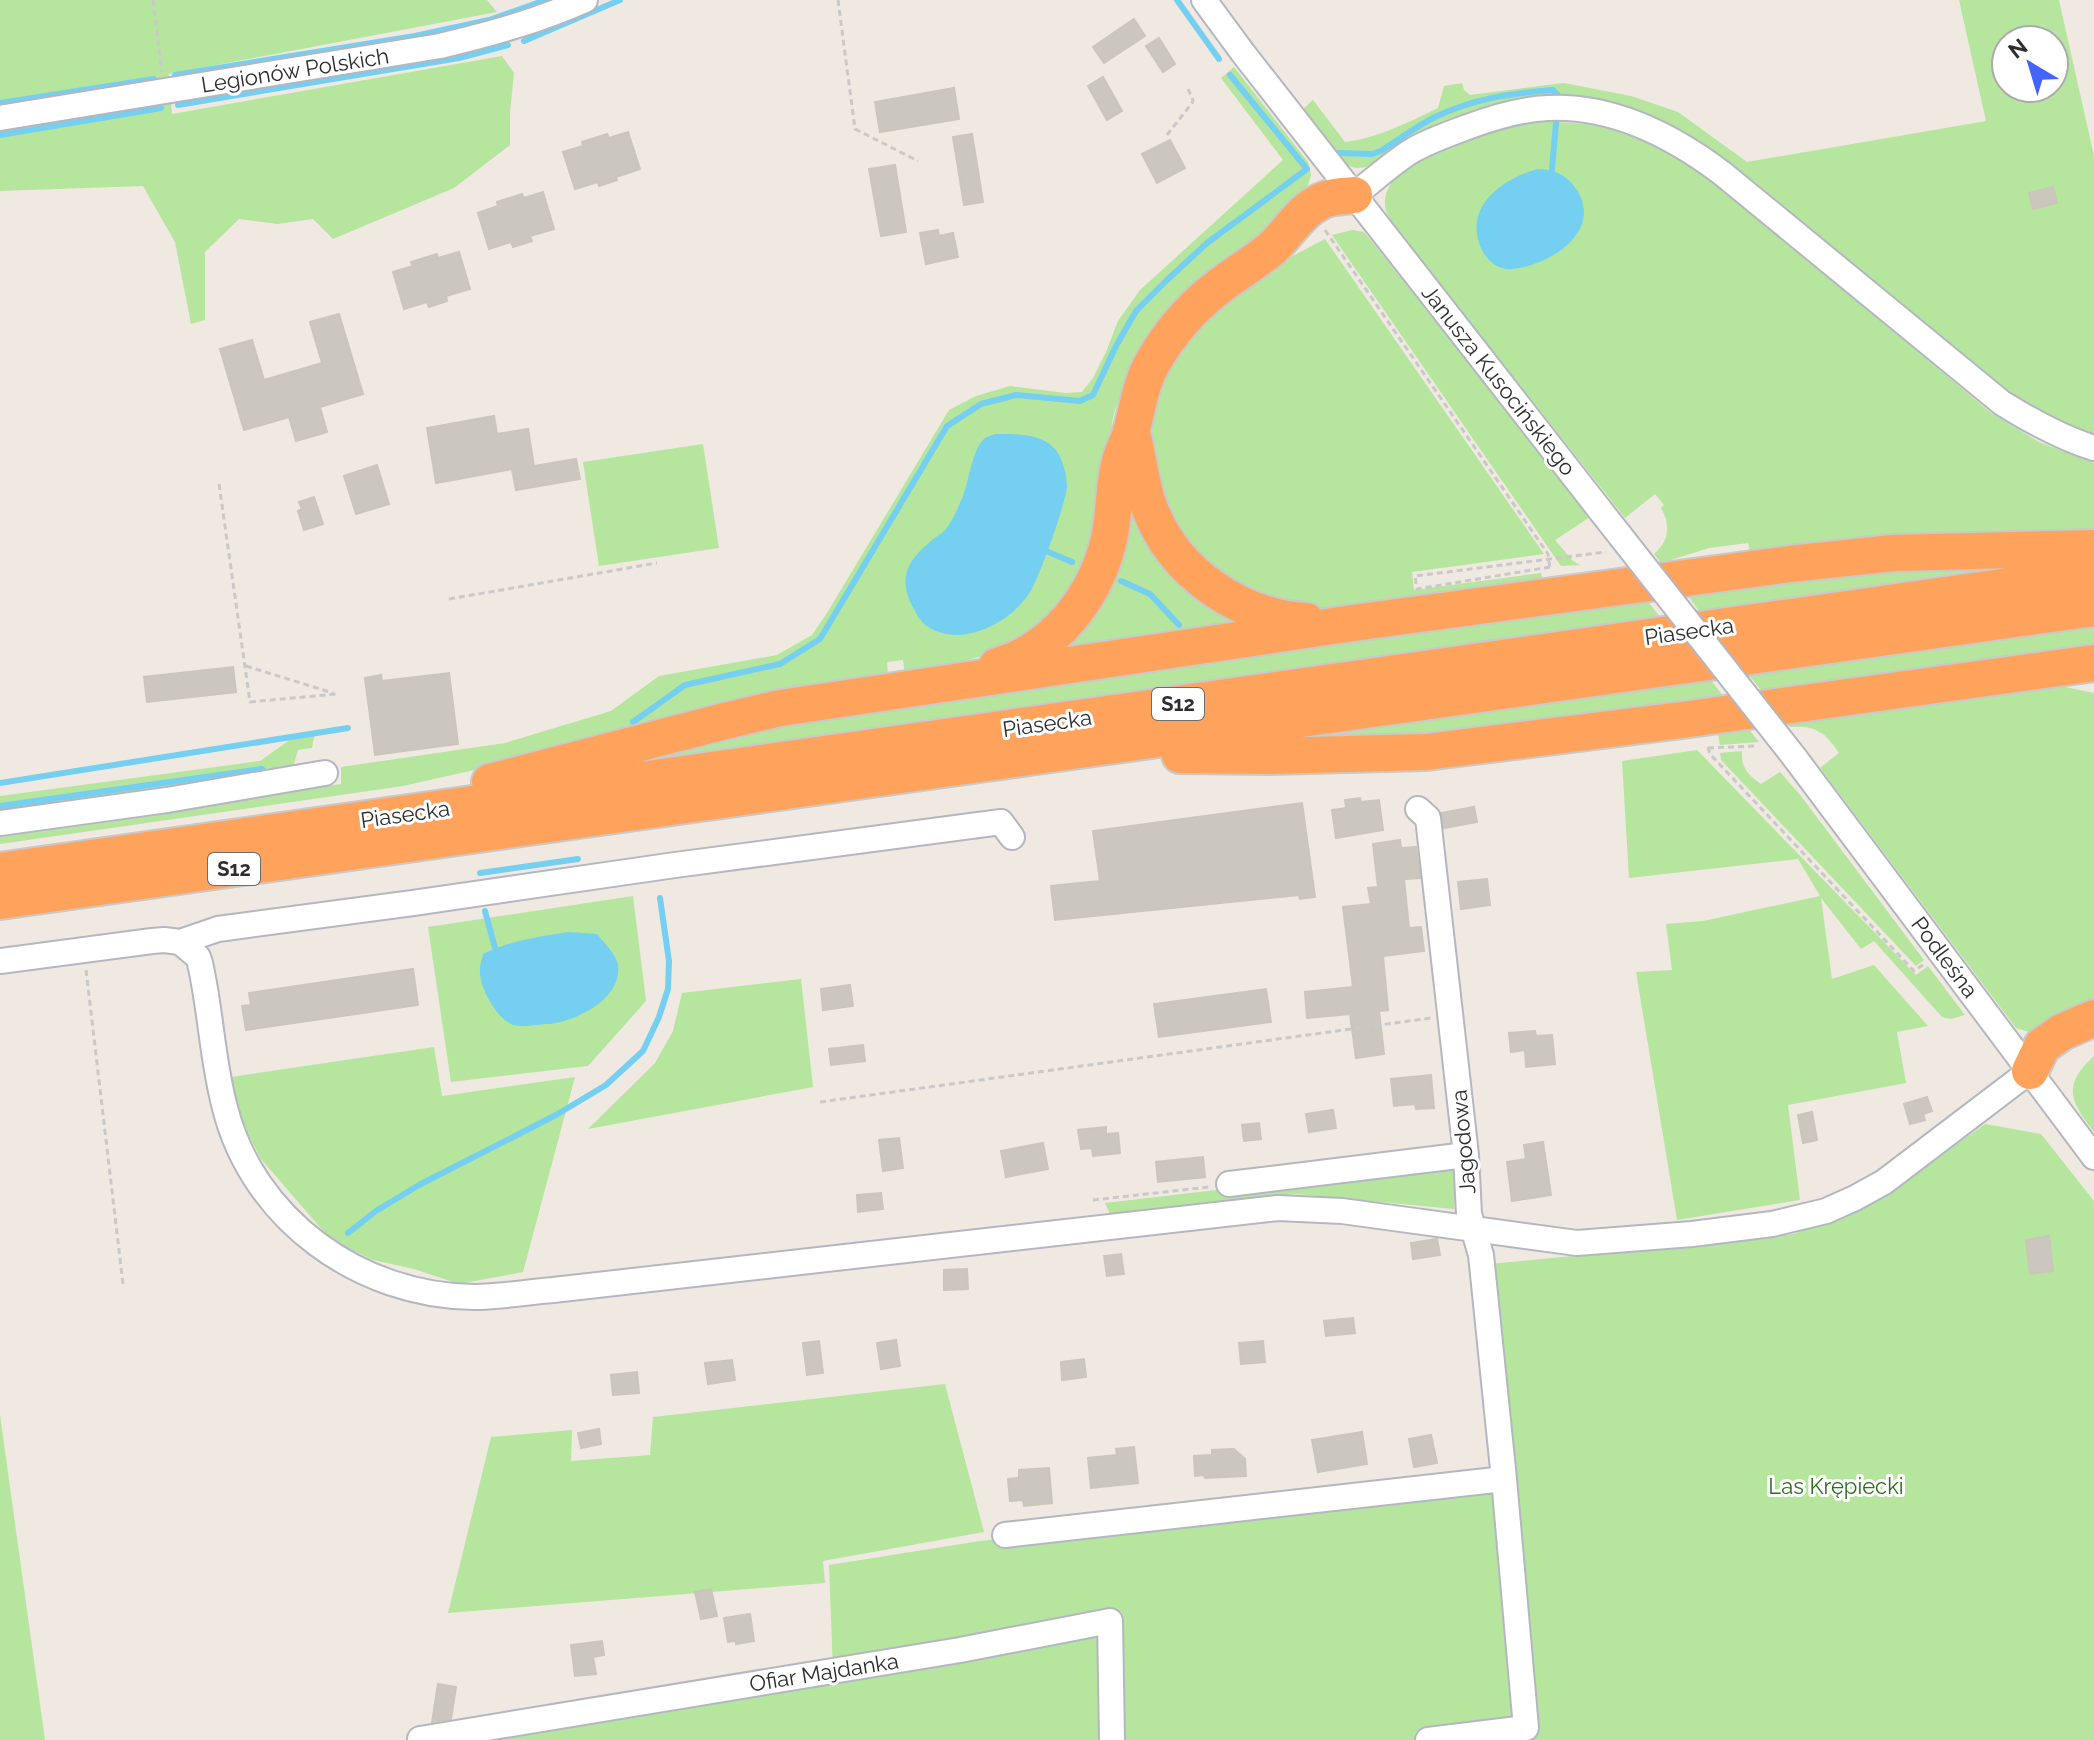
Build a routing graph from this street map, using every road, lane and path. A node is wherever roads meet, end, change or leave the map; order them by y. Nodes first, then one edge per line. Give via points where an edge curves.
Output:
1 (153, 0) edge
2 (585, 0) edge
3 (838, 0) edge
4 (1204, 0) edge
5 (1188, 89) dead end
6 (165, 91) junction
7 (0, 118) edge
8 (1167, 135) dead end
9 (918, 161) dead end
10 (1354, 195) junction
11 (1323, 227) junction
12 (1271, 248) junction
13 (1131, 432) junction
14 (2094, 448) edge
15 (219, 484) dead end
16 (2094, 548) edge
17 (1614, 551) dead end
18 (1548, 554) dead end
19 (657, 563) dead end
20 (1550, 567) dead end
21 (2094, 574) edge
22 (449, 599) dead end
23 (2094, 608) edge
24 (1353, 623) junction
25 (2094, 663) edge
26 (246, 666) junction
27 (2024, 673) junction
28 (2094, 681) edge
29 (911, 689) junction
30 (1765, 745) dead end
31 (1050, 755) junction
32 (1795, 758) joint
33 (325, 773) dead end
34 (1418, 809) dead end
35 (0, 823) edge
36 (262, 834) junction
37 (1012, 837) dead end
38 (0, 871) edge
39 (0, 901) edge
40 (180, 942) junction
41 (84, 950) junction
42 (0, 961) edge
43 (1914, 971) dead end
44 (1451, 1015) junction
45 (2094, 1018) edge
46 (2094, 1034) edge
47 (2030, 1071) junction
48 (820, 1102) dead end
49 (1466, 1155) junction
50 (2094, 1157) edge
51 (1229, 1184) joint
52 (1093, 1200) dead end
53 (1473, 1229) junction
54 (123, 1284) dead end
55 (1504, 1479) junction
56 (1005, 1535) dead end
57 (420, 1739) edge
58 (1112, 1740) edge
59 (1428, 1740) edge

1 - 6 path
2 - 6 street, Legionów Polskich via 440,46
3 - 9 path via 855,129
4 - 10 street, Janusza Kusocińskiego
5 - 8 path via 1192,103
6 - 7 street, Legionów Polskich
10 - 11 highway via 1343,213
10 - 12 highway via 1311,207
10 - 14 street via 1412,151 1515,112 1592,111 1651,129 1698,155 2002,403
10 - 32 street, Janusza Kusocińskiego, bridge
11 - 12 highway
11 - 18 path
12 - 13 highway via 1174,329 1151,364
13 - 24 highway via 1156,524 1206,583 1252,610 1285,619
13 - 29 highway via 1120,461 1108,542 1075,614 1011,662
15 - 26 path
16 - 24 highway via 1878,555
17 - 20 path, bridge via 1415,576 1417,589
19 - 22 path
21 - 36 highway, Piasecka / S12
23 - 31 highway, Piasecka / S12
24 - 29 highway
25 - 27 highway
26 - 26 path via 276,675 336,694 250,702
27 - 28 highway
27 - 31 highway via 1426,752
29 - 36 highway via 780,708
30 - 43 path via 1708,748
31 - 39 highway, Piasecka / S12
32 - 47 street, Podleśna
33 - 35 street
34 - 44 street, Jagodowa via 1428,818
36 - 38 highway, Piasecka / S12
37 - 40 street via 1001,822 218,929
40 - 41 street
40 - 53 street via 198,957 225,1108 234,1138 267,1197 341,1261 414,1289 474,1297 540,1291 1278,1208
41 - 42 street
41 - 54 path
44 - 48 path
44 - 49 street, Jagodowa
45 - 47 highway via 2042,1046
46 - 47 highway via 2057,1067
47 - 50 street, Podleśna
47 - 53 street via 1884,1182 1814,1214 1772,1224 1610,1242 1577,1243
49 - 51 street
49 - 53 street, Jagodowa
51 - 52 path
53 - 55 street, Jagodowa via 1481,1255
55 - 56 street
55 - 59 street, Jagodowa via 1526,1728
57 - 58 street, Ofiar Majdanka via 1110,1621

